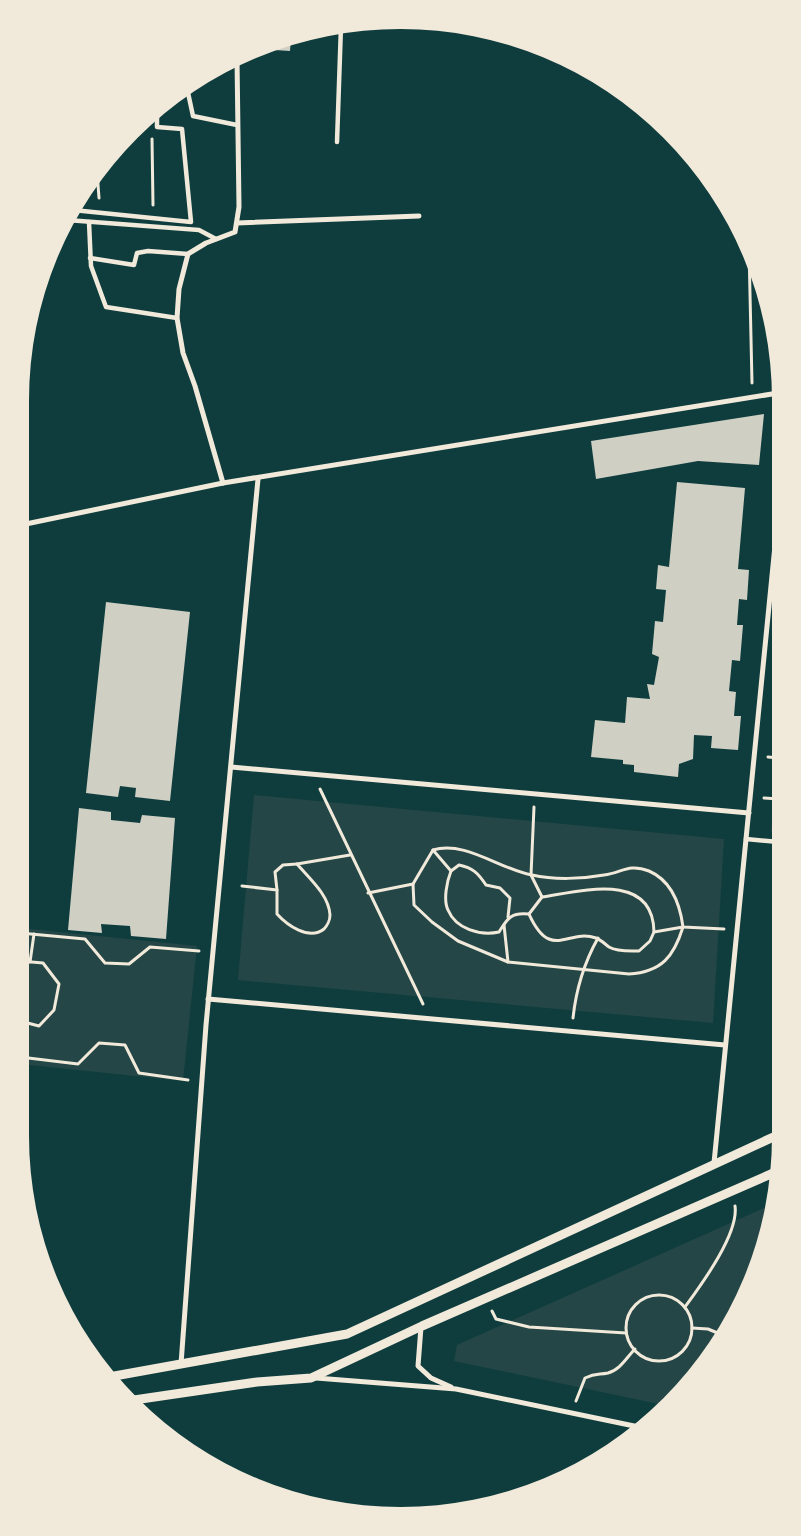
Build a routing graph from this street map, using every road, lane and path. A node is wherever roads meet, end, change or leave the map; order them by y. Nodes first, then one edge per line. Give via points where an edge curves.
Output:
1 (341, 34) edge
2 (237, 67) edge
3 (189, 95) edge
4 (157, 119) edge
5 (237, 125) junction
6 (152, 136) dead end
7 (337, 142) dead end
8 (81, 211) edge
9 (419, 216) dead end
10 (153, 218) junction
11 (76, 221) edge
12 (89, 222) junction
13 (237, 223) junction
14 (216, 239) junction
15 (188, 254) junction
16 (90, 258) junction
17 (749, 270) edge
18 (177, 318) junction
19 (772, 394) edge
20 (752, 396) junction
21 (258, 479) junction
22 (223, 483) junction
23 (29, 523) edge
24 (772, 573) edge
25 (231, 767) junction
26 (313, 774) junction
27 (534, 794) junction
28 (749, 813) junction
29 (746, 839) junction
30 (772, 841) edge
31 (433, 850) junction
32 (350, 855) junction
33 (297, 864) junction
34 (450, 871) junction
35 (532, 876) junction
36 (413, 884) junction
37 (242, 886) dead end
38 (276, 890) junction
39 (368, 893) junction
40 (542, 897) junction
41 (528, 914) junction
42 (508, 917) junction
43 (504, 925) junction
44 (683, 927) junction
45 (737, 930) junction
46 (654, 932) junction
47 (29, 934) edge
48 (34, 934) junction
49 (598, 938) junction
50 (200, 951) dead end
51 (30, 962) joint
52 (508, 962) junction
53 (584, 970) junction
54 (208, 999) junction
55 (430, 1019) junction
56 (29, 1024) edge
57 (571, 1032) junction
58 (726, 1045) junction
59 (29, 1058) edge
60 (188, 1080) dead end
61 (772, 1138) edge
62 (714, 1163) junction
63 (770, 1174) edge
64 (728, 1192) junction
65 (486, 1298) junction
66 (685, 1306) junction
67 (422, 1326) junction
68 (692, 1328) junction
69 (716, 1332) edge
70 (626, 1333) junction
71 (635, 1349) junction
72 (181, 1364) junction
73 (117, 1376) edge
74 (311, 1378) junction
75 (456, 1389) junction
76 (139, 1399) edge
77 (572, 1413) junction
78 (632, 1426) edge

1 - 7 street
2 - 5 street
3 - 5 street via 194,116
4 - 10 street via 157,127 182,129 191,222
5 - 13 street
6 - 10 path
8 - 10 street
9 - 13 street
11 - 12 street
12 - 14 street via 199,230
12 - 16 street
13 - 14 street via 235,232
14 - 15 street
15 - 16 street via 137,253 134,265
15 - 18 street via 178,289
16 - 18 street via 106,307
17 - 20 path
18 - 22 street via 183,353
19 - 20 street
20 - 21 street
21 - 22 street
21 - 25 street
22 - 23 street
24 - 28 street
25 - 26 street
25 - 54 street
26 - 27 street
26 - 32 path
27 - 28 street
27 - 35 path
28 - 29 street
29 - 30 street
29 - 45 street
31 - 34 path
31 - 35 path via 454,849
31 - 36 path
32 - 33 path
32 - 39 path
33 - 38 path via 283,865 275,872
33 - 38 path via 323,896 330,915 328,924 314,934 286,924 277,914
34 - 42 path via 459,865 470,867 478,872 486,885 500,888 510,898
34 - 43 path via 446,884 447,909 458,922 473,932 487,934 498,932
35 - 40 path
35 - 44 path via 593,877 622,868 648,871 675,895 681,908
36 - 39 path
36 - 52 path via 414,905 432,922 458,941
37 - 38 path
39 - 55 path
40 - 41 path
40 - 46 path via 605,889 624,890 640,898 647,906 654,919
41 - 42 path via 517,912
41 - 49 path via 536,931 549,939
42 - 43 path
43 - 52 path
44 - 45 path
44 - 46 path
44 - 53 path via 677,946 658,968 629,974
45 - 58 street
46 - 49 path via 639,951 610,948
47 - 48 path
48 - 50 path via 85,939 105,963 129,964 150,947
48 - 51 path
49 - 53 path
51 - 56 path via 43,964 59,984 54,1010 39,1026
52 - 53 path
53 - 57 path via 576,994
54 - 55 street
54 - 72 street
55 - 57 street
57 - 58 street
58 - 62 street
59 - 60 path via 78,1064 99,1043 125,1045 139,1073
61 - 62 street
62 - 72 street via 347,1334
63 - 64 street
64 - 65 street
64 - 66 path via 736,1208 732,1228 714,1267
65 - 67 street
65 - 70 path via 496,1318 529,1327
66 - 68 path
66 - 70 path via 674,1298 651,1295 631,1309 626,1320
67 - 74 street
67 - 75 street via 418,1366 431,1378
68 - 69 path
68 - 71 path via 690,1339 680,1353 670,1359 653,1360
70 - 71 path
71 - 77 path via 617,1368 585,1378
72 - 73 street
74 - 75 street
74 - 76 street via 257,1382
75 - 77 street
77 - 78 street

